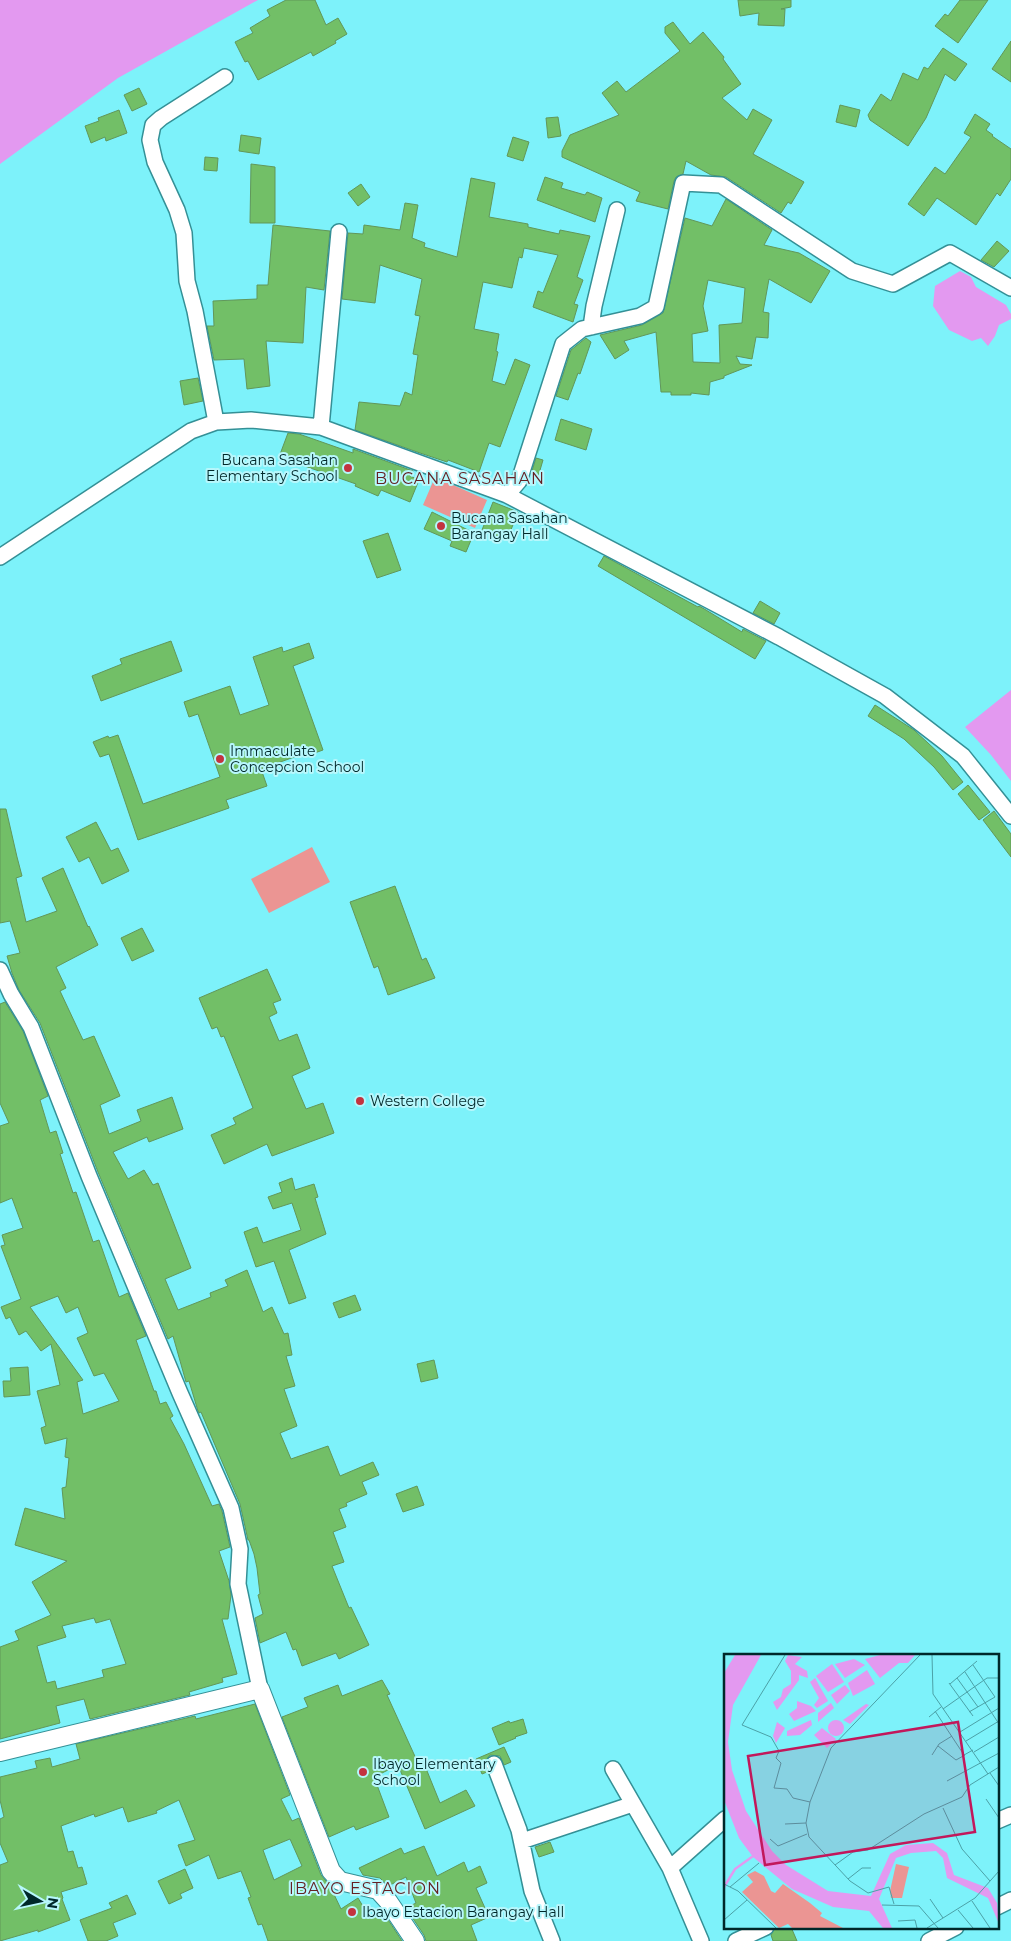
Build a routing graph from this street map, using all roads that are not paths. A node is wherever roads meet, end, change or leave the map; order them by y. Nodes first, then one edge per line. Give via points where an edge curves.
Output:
1 (225, 77) dead end
2 (617, 210) dead end
3 (339, 232) dead end
4 (1011, 288) edge
5 (591, 327) junction
6 (216, 422) junction
7 (321, 427) junction
8 (507, 495) junction
9 (0, 557) edge
10 (1011, 816) edge
11 (0, 970) edge
12 (260, 1689) junction
13 (0, 1752) edge
14 (494, 1764) dead end
15 (613, 1769) dead end
16 (634, 1804) junction
17 (1011, 1815) edge
18 (724, 1820) edge
19 (998, 1821) edge
20 (522, 1841) junction
21 (670, 1868) junction
22 (1011, 1900) edge
23 (998, 1906) edge
24 (764, 1928) edge
25 (954, 1928) edge
26 (415, 1941) edge
27 (552, 1941) edge
28 (701, 1941) edge
29 (736, 1941) edge
30 (929, 1941) edge

1 - 6 street via 161,118 153,125 150,140 155,162 184,233 187,281
2 - 5 street
3 - 7 street
4 - 5 street via 950,253 893,284 852,271 721,185 683,183 656,306 640,316
5 - 8 street via 582,329 563,344 519,481
6 - 7 street via 251,420
6 - 9 street via 191,431
7 - 8 street
8 - 10 street via 884,696 964,756
11 - 12 street via 32,1026 89,1176 231,1508 240,1549 238,1584
12 - 13 street
12 - 26 street via 331,1871 340,1881 378,1890
14 - 20 street
15 - 16 street
16 - 20 street
16 - 21 street
17 - 19 street
18 - 21 street
20 - 27 street via 532,1891
21 - 28 street
22 - 23 street
24 - 29 street
25 - 30 street

